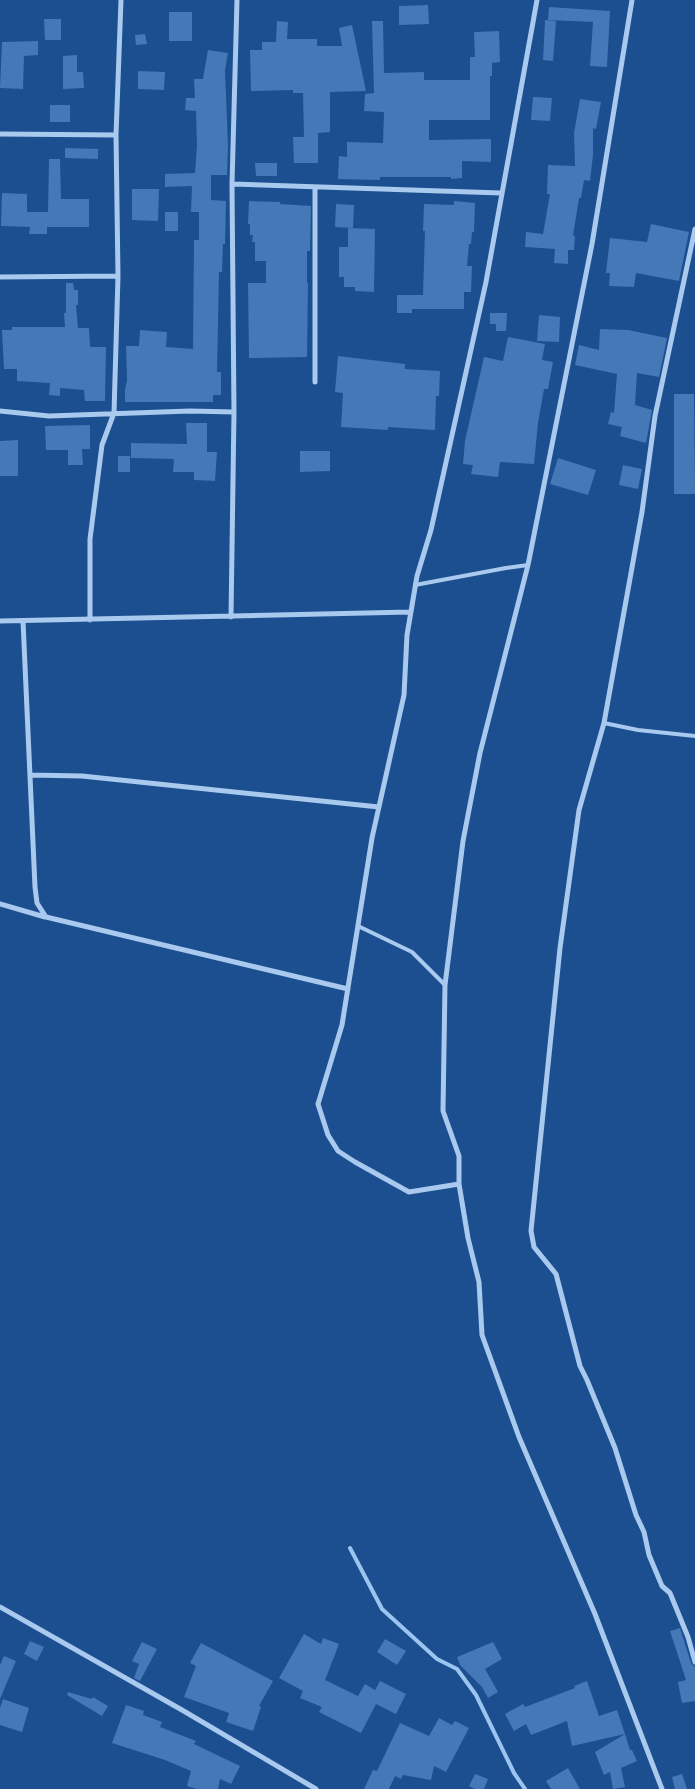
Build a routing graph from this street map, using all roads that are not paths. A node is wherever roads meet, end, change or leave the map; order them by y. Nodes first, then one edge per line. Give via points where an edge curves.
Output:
1 (121, 0) edge
2 (237, 0) edge
3 (537, 0) edge
4 (632, 0) edge
5 (0, 134) edge
6 (116, 135) junction
7 (232, 184) junction
8 (315, 187) junction
9 (501, 193) junction
10 (695, 229) edge
11 (118, 276) junction
12 (0, 277) edge
13 (315, 382) dead end
14 (0, 411) edge
15 (114, 412) junction
16 (234, 412) junction
17 (528, 566) junction
18 (415, 585) junction
19 (410, 612) junction
20 (230, 617) junction
21 (90, 620) junction
22 (0, 621) edge
23 (23, 621) junction
24 (604, 723) junction
25 (695, 736) edge
26 (30, 775) junction
27 (379, 807) junction
28 (0, 904) edge
29 (46, 917) junction
30 (358, 926) junction
31 (445, 985) junction
32 (348, 989) junction
33 (459, 1184) junction
34 (0, 1607) edge
35 (695, 1662) edge
36 (316, 1789) edge
37 (662, 1789) edge

1 - 6 street
2 - 7 street
3 - 9 street
4 - 17 street via 592,244
5 - 6 street
6 - 11 street
7 - 8 street
7 - 16 street
8 - 9 street
8 - 13 street
9 - 18 street via 486,282 431,530
10 - 24 street via 656,416
11 - 12 street
11 - 15 street
14 - 15 street via 49,416
15 - 16 street
15 - 21 street via 102,445 90,539
16 - 20 street
17 - 18 lane
17 - 31 street via 470,798
18 - 19 street
19 - 20 street
19 - 27 street via 404,695
20 - 21 street
21 - 23 street
22 - 23 street
23 - 26 street
24 - 25 lane
24 - 35 street via 579,810 560,948 531,1231 534,1246 556,1274 580,1366 615,1448 649,1555 662,1586 670,1593
26 - 27 street via 82,776
26 - 29 street via 37,903
27 - 30 street
28 - 29 street
29 - 32 street
30 - 31 lane via 412,952
30 - 32 street
31 - 33 street via 443,1111 459,1156
32 - 33 street via 342,1025 318,1104 328,1135 338,1151 409,1192
33 - 37 street via 479,1282 482,1335 519,1437 595,1614
34 - 36 street

